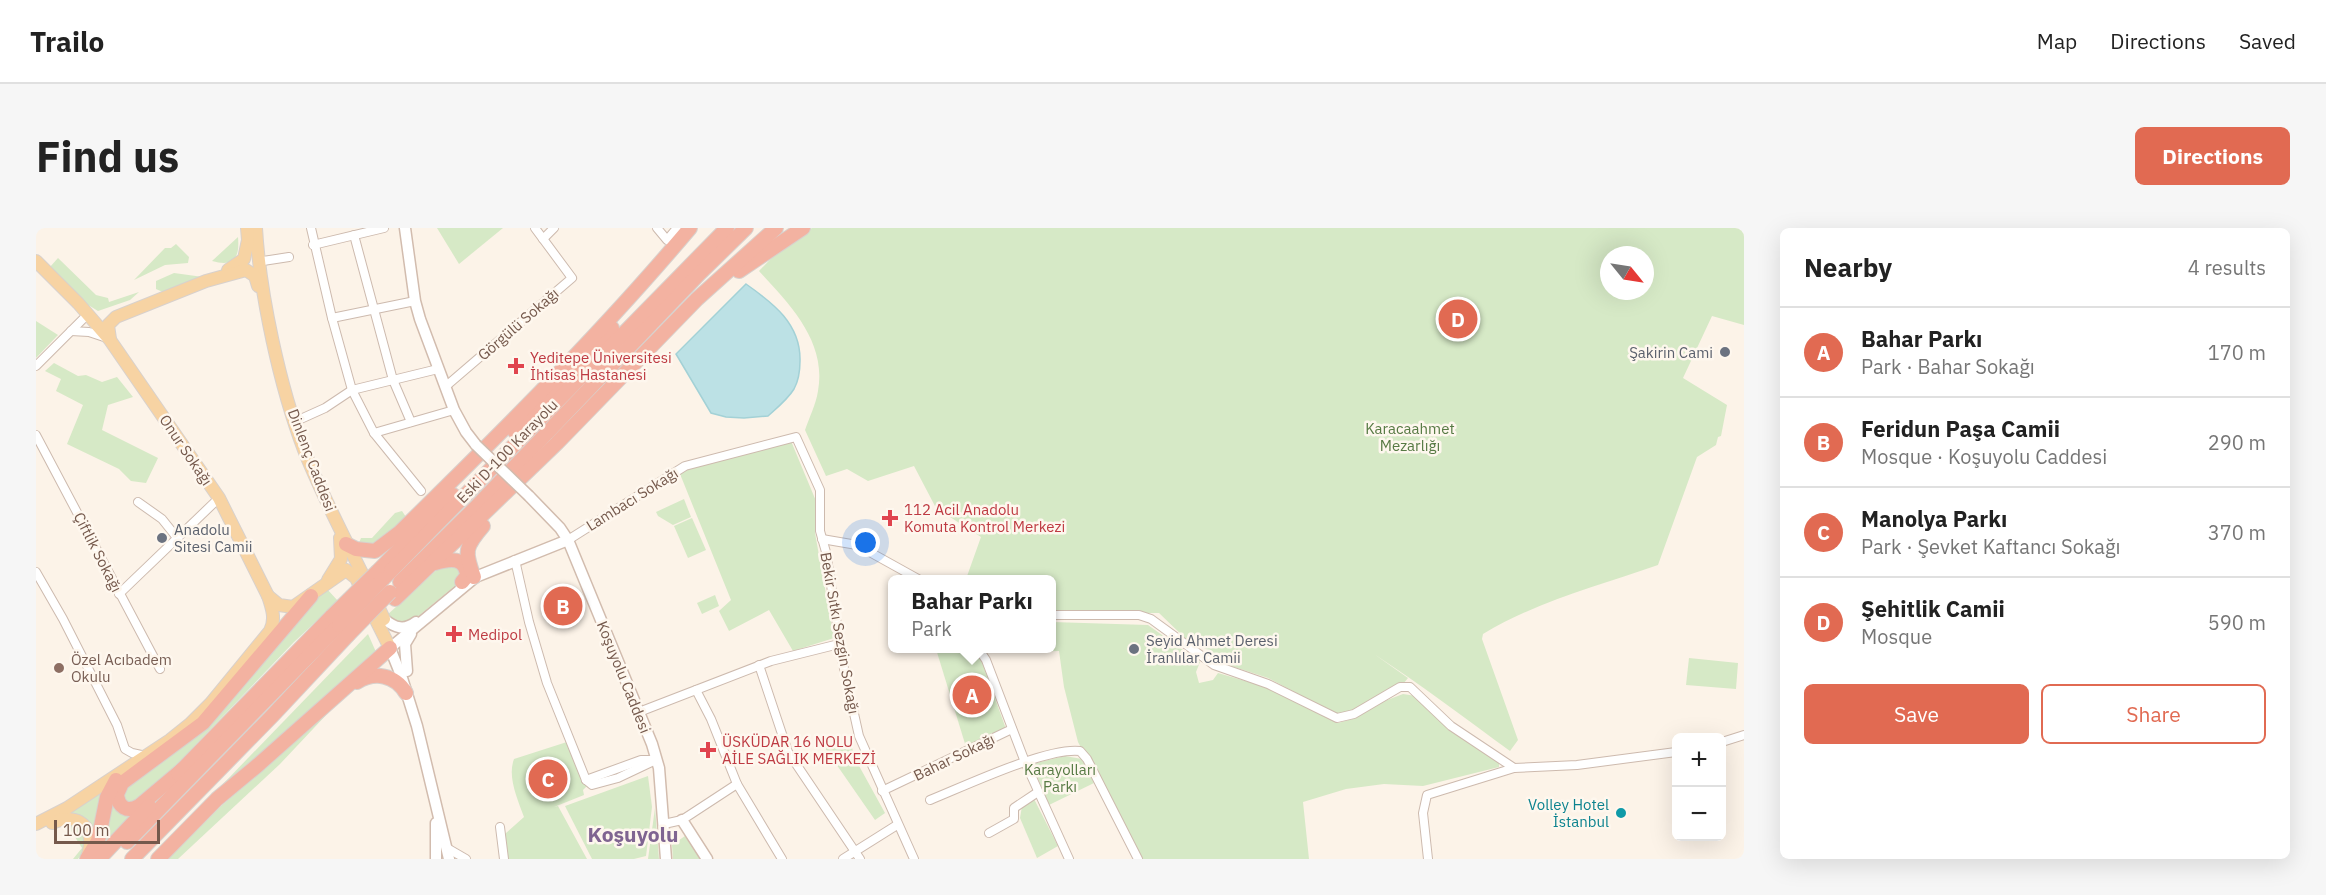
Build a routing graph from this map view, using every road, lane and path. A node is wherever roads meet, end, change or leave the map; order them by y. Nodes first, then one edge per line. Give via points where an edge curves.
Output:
1 (311, 228) edge
2 (384, 228) edge
3 (405, 228) edge
4 (535, 228) edge
5 (554, 228) edge
6 (657, 228) edge
7 (677, 228) edge
8 (690, 228) edge
9 (702, 228) edge
10 (726, 228) edge
11 (746, 228) edge
12 (776, 228) edge
13 (802, 228) edge
14 (254, 232) edge
15 (354, 234) junction
16 (543, 239) junction
17 (313, 245) junction
18 (289, 257) dead end
19 (36, 261) edge
20 (263, 261) junction
21 (262, 275) junction
22 (206, 281) junction
23 (697, 299) junction
24 (415, 301) junction
25 (373, 309) junction
26 (88, 314) junction
27 (118, 315) junction
28 (332, 318) junction
29 (71, 331) junction
30 (110, 340) junction
31 (276, 353) junction
32 (36, 366) edge
33 (438, 369) junction
34 (393, 380) junction
35 (445, 387) junction
36 (352, 390) junction
37 (454, 410) junction
38 (294, 422) junction
39 (411, 422) junction
40 (374, 433) junction
41 (36, 435) edge
42 (796, 437) joint
43 (557, 443) junction
44 (421, 491) dead end
45 (219, 498) junction
46 (138, 502) dead end
47 (343, 538) junction
48 (178, 539) junction
49 (822, 539) junction
50 (568, 540) junction
51 (515, 560) junction
52 (433, 564) junction
53 (36, 573) edge
54 (380, 575) junction
55 (913, 575) edge
56 (468, 580) junction
57 (326, 583) junction
58 (119, 594) junction
59 (268, 596) junction
60 (311, 596) junction
61 (392, 596) junction
62 (1056, 615) edge
63 (384, 619) junction
64 (421, 623) junction
65 (343, 629) junction
66 (840, 644) junction
67 (393, 646) junction
68 (981, 653) edge
69 (759, 665) junction
70 (160, 669) dead end
71 (407, 671) junction
72 (696, 690) junction
73 (406, 693) junction
74 (639, 712) junction
75 (313, 717) junction
76 (417, 726) junction
77 (1012, 729) junction
78 (1744, 735) edge
79 (1726, 741) edge
80 (1672, 753) edge
81 (146, 756) junction
82 (656, 760) junction
83 (1025, 762) junction
84 (127, 767) junction
85 (1514, 768) junction
86 (183, 769) junction
87 (737, 784) junction
88 (882, 791) junction
89 (1038, 792) junction
90 (434, 793) junction
91 (930, 800) dead end
92 (682, 820) junction
93 (664, 824) junction
94 (41, 825) edge
95 (897, 825) junction
96 (500, 827) dead end
97 (989, 833) dead end
98 (855, 851) junction
99 (448, 854) edge
100 (87, 859) edge
101 (99, 859) edge
102 (111, 859) edge
103 (132, 859) edge
104 (158, 859) edge
105 (436, 859) edge
106 (466, 859) edge
107 (504, 859) edge
108 (666, 859) edge
109 (707, 859) edge
110 (782, 859) edge
111 (843, 859) edge
112 (860, 859) edge
113 (914, 859) edge
114 (1069, 859) edge
115 (1138, 859) edge
116 (1428, 859) edge

1 - 17 street
2 - 15 street
3 - 24 main road, Koşuyolu Caddesi
4 - 16 street, Görgülü Sokağı
5 - 16 street
6 - 7 street via 667,240
8 - 47 highway via 598,330 400,532 375,551 356,549
9 - 54 highway
10 - 54 highway, Eski D-100 Karayolu
11 - 61 highway, Eski D-100 Karayolu
12 - 23 highway
13 - 23 highway
14 - 20 main road
14 - 21 main road
14 - 22 main road via 244,259
15 - 17 street
15 - 25 street
16 - 35 street, Görgülü Sokağı via 572,278
17 - 28 street
18 - 20 street
19 - 26 main road, Onur Sokağı
20 - 21 main road
21 - 31 main road, Dinlenç Caddesi
22 - 27 main road, Dinlenç Caddesi
22 - 31 main road, Dinlenç Caddesi via 242,270 253,273 268,339
23 - 43 highway
24 - 25 street
24 - 33 main road, Koşuyolu Caddesi
25 - 28 street
25 - 34 street
26 - 27 main road, Dinlenç Caddesi
26 - 29 street
26 - 30 main road, Onur Sokağı
27 - 30 main road via 108,325
28 - 36 street
29 - 30 street via 89,332
29 - 32 street
30 - 45 main road, Onur Sokağı
31 - 38 main road, Dinlenç Caddesi
33 - 34 street
33 - 35 main road, Koşuyolu Caddesi
34 - 36 street
34 - 39 street
35 - 37 main road, Koşuyolu Caddesi
36 - 38 street
36 - 40 street
37 - 39 street
37 - 50 main road, Koşuyolu Caddesi, bridge via 476,445
38 - 47 main road, Dinlenç Caddesi
39 - 40 street
40 - 44 street
41 - 58 street, Çiftlik Sokağı
42 - 49 street, Bekir Sıtkı Sezgin Sokağı via 820,490
42 - 50 street, Lambacı Sokağı via 685,466
43 - 52 highway
43 - 56 highway via 469,542
45 - 48 street
45 - 59 main road, Onur Sokağı
46 - 48 street via 162,519
47 - 57 main road via 341,559
47 - 63 main road, Dinlenç Caddesi
48 - 58 street
49 - 55 street via 857,545
49 - 66 street, Bekir Sıtkı Sezgin Sokağı
50 - 51 main road, Lambacı Sokağı
50 - 74 main road, Koşuyolu Caddesi
51 - 56 main road, Lambacı Sokağı
51 - 82 street via 547,682 586,780 641,760
52 - 56 highway via 458,560
52 - 61 highway
53 - 81 street via 117,725 125,749
54 - 65 highway, bridge
56 - 63 main road, Lambacı Sokağı via 410,626 393,627
56 - 64 main road, Lambacı Sokağı via 471,582
57 - 60 main road
57 - 67 main road via 346,570 352,573
58 - 70 street, Çiftlik Sokağı
59 - 60 main road via 289,608
59 - 81 main road, Onur Sokağı via 273,613 270,631 212,703
60 - 86 highway via 203,723 122,783 117,794 120,805 133,810
61 - 65 highway
62 - 85 street via 1139,615 1151,619 1214,665 1268,684 1337,718 1354,714 1400,687 1410,687 1451,726
63 - 67 main road
64 - 67 main road, Lambacı Sokağı
64 - 71 main road via 406,640
65 - 86 highway
65 - 102 highway
65 - 103 highway via 273,716
66 - 69 street
66 - 88 street, Bekir Sıtkı Sezgin Sokağı via 860,736
67 - 71 main road
67 - 73 main road
67 - 75 highway
68 - 77 street, Bahar Sokağı
69 - 72 street
69 - 98 street via 788,752
71 - 76 main road
72 - 74 street
72 - 87 street
73 - 75 highway via 390,677 367,677
73 - 76 main road
74 - 82 main road, Koşuyolu Caddesi
75 - 104 highway via 217,799
76 - 90 main road
77 - 83 street
77 - 88 street, Bahar Sokağı
78 - 79 street
80 - 85 street via 1577,765
81 - 84 main road, Onur Sokağı
82 - 93 main road, Koşuyolu Caddesi
83 - 89 street
83 - 91 street
83 - 115 street via 1068,749 1080,751
84 - 94 main road
84 - 100 highway via 111,786 98,841
85 - 116 street via 1427,795 1423,813
86 - 101 highway
87 - 92 street
87 - 110 street
88 - 95 street, Bekir Sıtkı Sezgin Sokağı
89 - 97 street via 1014,808 1014,819
89 - 114 street
90 - 99 main road
90 - 105 main road
92 - 93 street
92 - 109 main road
93 - 108 main road, Koşuyolu Caddesi
94 - 100 main road via 66,819 81,822 91,841
95 - 98 street
95 - 113 street, Bekir Sıtkı Sezgin Sokağı
96 - 107 street
98 - 111 street
98 - 112 street
99 - 106 street

